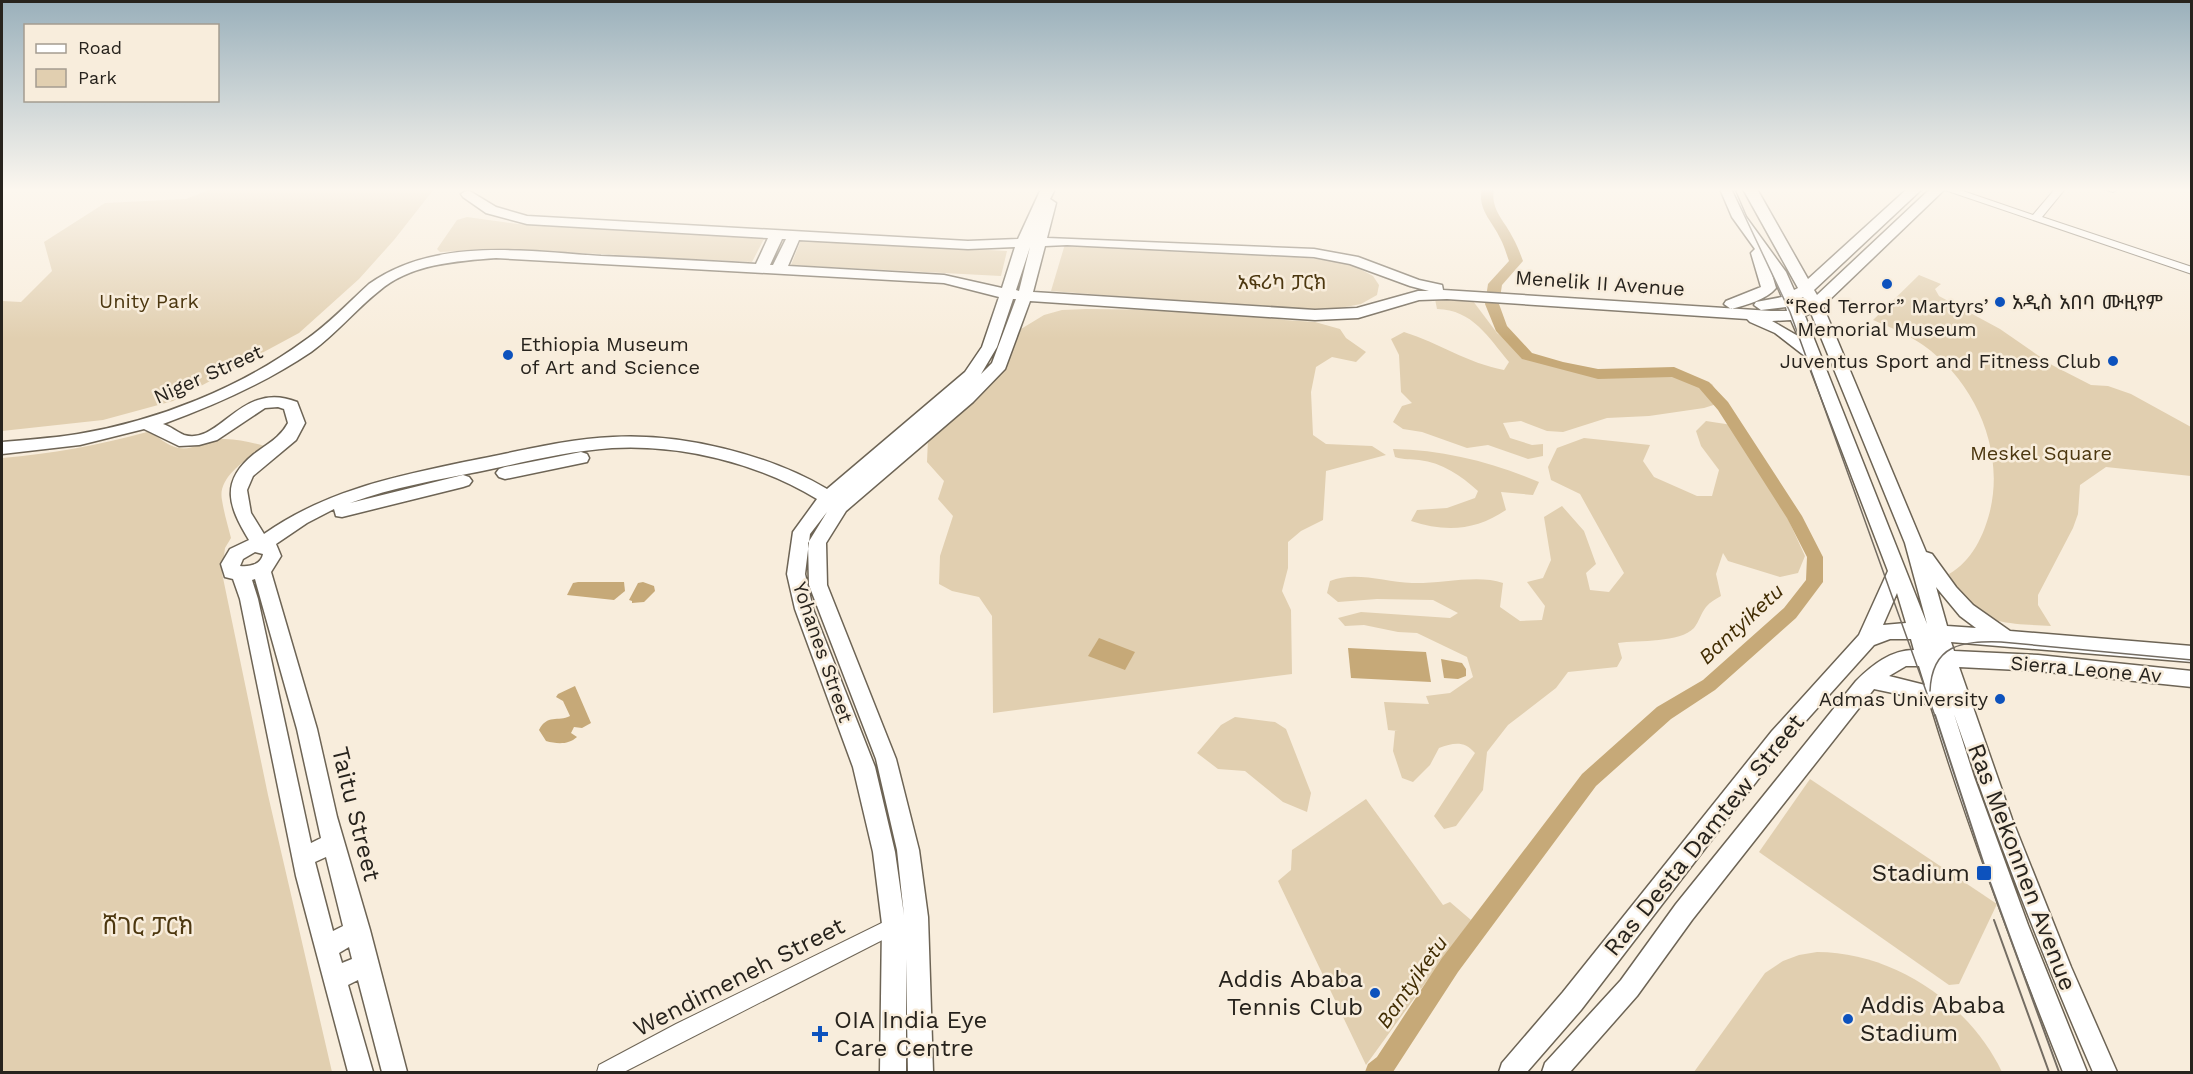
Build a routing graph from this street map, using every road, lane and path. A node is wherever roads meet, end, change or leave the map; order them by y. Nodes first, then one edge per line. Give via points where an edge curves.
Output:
1 (775, 239) edge
2 (793, 239) edge
3 (854, 239) edge
4 (996, 239) edge
5 (1778, 239) edge
6 (1860, 239) edge
7 (1884, 239) edge
8 (2099, 239) edge
9 (1754, 240) joint
10 (1032, 241) junction
11 (968, 245) junction
12 (1370, 266) junction
13 (761, 270) junction
14 (778, 271) junction
15 (2192, 271) edge
16 (402, 272) joint
17 (1018, 288) junction
18 (1806, 289) junction
19 (1467, 293) junction
20 (1815, 305) junction
21 (1792, 308) junction
22 (1376, 309) junction
23 (1736, 309) junction
24 (1814, 357) junction
25 (178, 414) junction
26 (145, 424) junction
27 (173, 434) junction
28 (2, 447) edge
29 (830, 506) junction
30 (242, 518) junction
31 (811, 533) junction
32 (1914, 543) junction
33 (266, 547) junction
34 (246, 566) junction
35 (1897, 571) junction
36 (1917, 630) junction
37 (1937, 632) junction
38 (2009, 637) junction
39 (1867, 640) junction
40 (2192, 654) edge
41 (1936, 658) junction
42 (1980, 659) junction
43 (2192, 679) edge
44 (1870, 680) junction
45 (1947, 695) junction
46 (880, 742) junction
47 (310, 745) junction
48 (858, 750) junction
49 (282, 757) junction
50 (315, 769) junction
51 (288, 781) junction
52 (326, 817) junction
53 (297, 831) junction
54 (334, 843) junction
55 (303, 857) junction
56 (916, 917) junction
57 (894, 924) junction
58 (358, 930) junction
59 (327, 947) junction
60 (366, 964) junction
61 (335, 979) junction
62 (360, 1072) edge
63 (394, 1072) edge
64 (606, 1072) edge
65 (893, 1072) edge
66 (921, 1072) edge
67 (1511, 1072) edge
68 (1554, 1072) edge
69 (2075, 1072) edge
70 (2105, 1072) edge

1 - 13 main road
2 - 14 main road
3 - 11 main road, Menelik II Avenue
4 - 11 main road
5 - 18 main road
6 - 18 main road
7 - 20 main road
8 - 15 street
9 - 21 main road via 1779,272
9 - 23 main road via 1769,288
10 - 11 main road, Menelik II Avenue
10 - 12 main road, Menelik II Avenue via 1314,253
10 - 17 main road, Yohanes Street
12 - 19 main road, Menelik II Avenue via 1421,285
12 - 22 main road via 1388,285 1387,295
13 - 14 main road, Menelik II Avenue
13 - 16 main road, Menelik II Avenue via 496,254 444,259
14 - 17 main road, Menelik II Avenue via 944,279
16 - 25 main road, Niger Street via 375,286 348,315 300,352 254,380
17 - 22 main road, Menelik II Avenue via 1315,315
17 - 29 main road, Yohanes Street via 1001,341 999,365 989,377
18 - 20 main road
18 - 21 main road
19 - 22 main road, Menelik II Avenue via 1418,296
19 - 23 main road, Menelik II Avenue
20 - 21 main road
20 - 32 main road
21 - 23 main road, Menelik II Avenue via 1771,316
21 - 24 main road
23 - 24 main road via 1780,330
24 - 35 main road
25 - 26 main road, Niger Street
25 - 27 main road
26 - 27 main road
26 - 28 main road, Niger Street via 53,444
27 - 30 main road via 179,440 203,438 214,435 258,405 280,402 291,406 296,423 291,435 249,468 238,483
29 - 31 main road, Yohanes Street
29 - 33 main road via 729,470 630,452 471,479 343,511
30 - 33 main road
30 - 34 main road
31 - 46 main road, Yohanes Street via 818,585
31 - 48 main road, Yohanes Street via 796,564 804,609
32 - 37 main road
32 - 38 main road via 1956,601 1978,620
33 - 34 main road via 248,547
33 - 34 main road via 272,557
34 - 47 main road, Taitu Street
34 - 49 main road via 249,599
35 - 36 main road
35 - 39 main road
36 - 37 main road
36 - 39 main road via 1888,632
36 - 41 main road
37 - 38 main road
37 - 41 main road
38 - 40 main road
39 - 67 main road, Ras Desta Damtew Street via 1779,737 1579,992
41 - 42 main road, Sierra Leone Av
41 - 44 main road, Ras Desta Damtew Street via 1904,658
41 - 45 main road, Ras Mekonnen Avenue
42 - 43 main road, Sierra Leone Av
42 - 45 main road via 1965,669
44 - 45 main road
44 - 68 main road, Ras Desta Damtew Street via 1714,874 1629,988
45 - 69 main road, Ras Mekonnen Avenue via 1963,777
45 - 70 main road, Ras Mekonnen Avenue
46 - 48 main road
46 - 56 main road, Yohanes Street via 908,850
47 - 49 main road
47 - 50 main road, Taitu Street
48 - 57 main road, Yohanes Street via 884,852
49 - 51 main road
50 - 51 main road
50 - 52 main road, Taitu Street
51 - 53 main road
52 - 53 main road
52 - 54 main road, Taitu Street
53 - 55 main road
54 - 55 main road
54 - 58 main road, Taitu Street
55 - 59 main road
56 - 57 street, Wendimeneh Street
56 - 66 main road, Yohanes Street
57 - 64 street, Wendimeneh Street
57 - 65 main road, Yohanes Street
58 - 59 main road
58 - 60 main road, Taitu Street
59 - 61 main road
60 - 61 main road
60 - 63 main road, Taitu Street
61 - 62 main road

